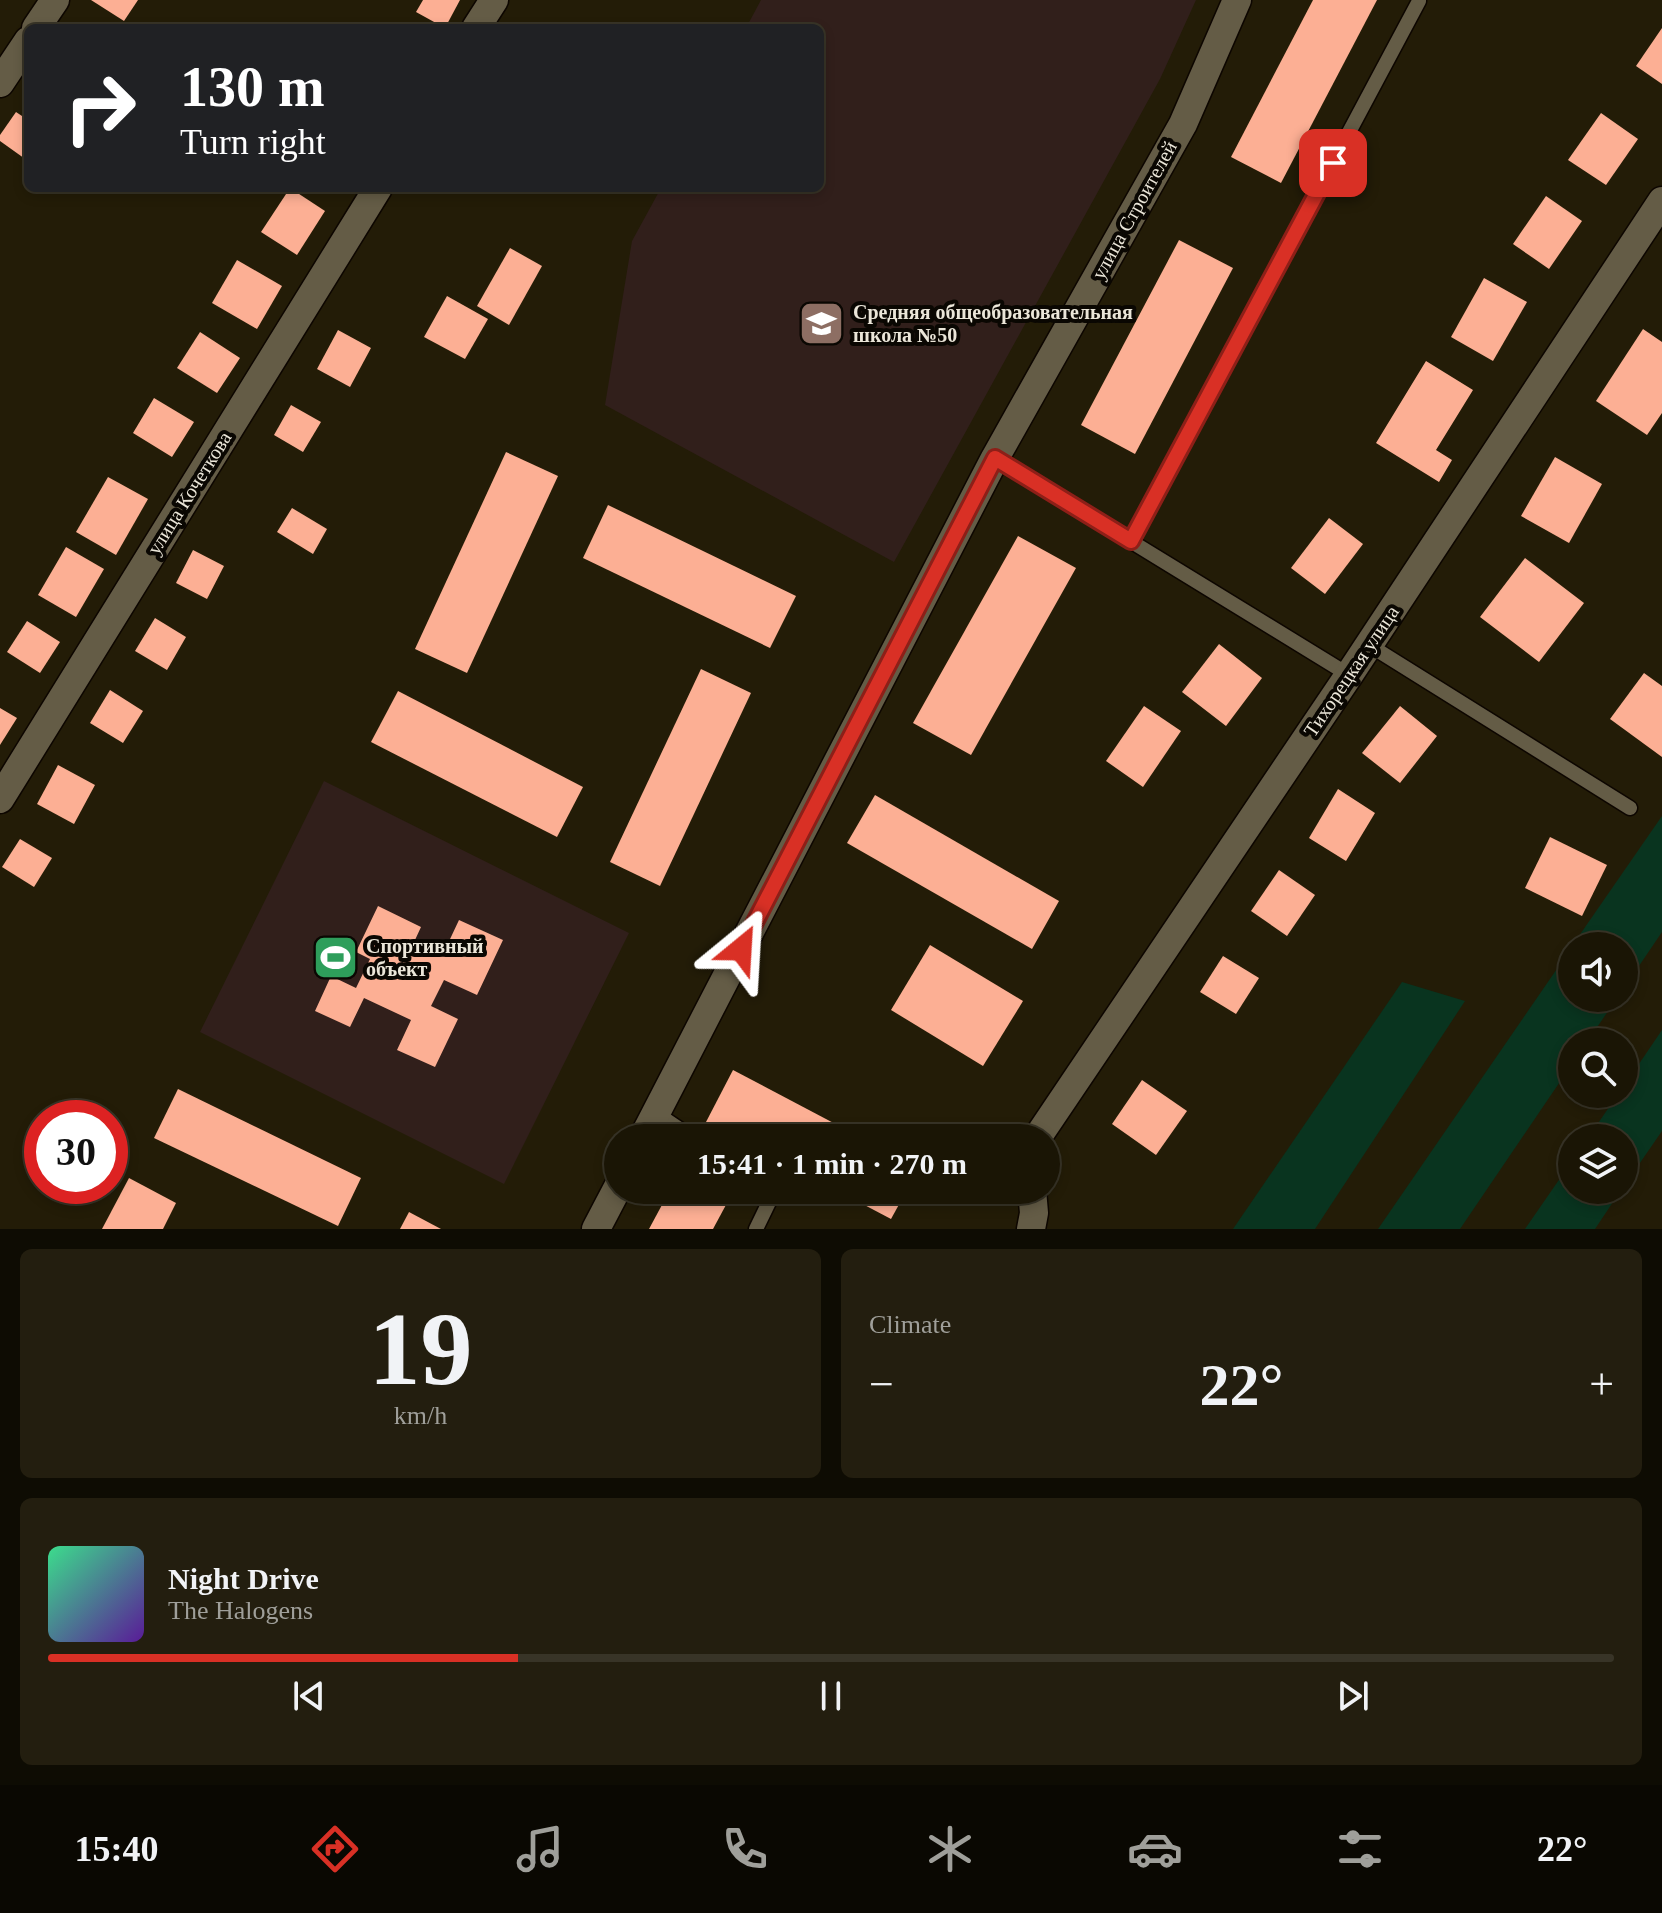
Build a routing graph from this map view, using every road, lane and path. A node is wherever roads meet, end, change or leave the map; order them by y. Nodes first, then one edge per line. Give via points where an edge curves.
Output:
1 (55, 0) edge
2 (494, 0) edge
3 (1237, 0) edge
4 (1419, 1) edge
5 (39, 24) edge
6 (479, 24) edge
7 (24, 47) edge
8 (0, 83) edge
9 (376, 192) edge
10 (1662, 201) edge
11 (995, 458) junction
12 (1131, 541) junction
13 (1369, 645) junction
14 (1349, 675) junction
15 (0, 799) edge
16 (1630, 808) dead end
17 (656, 1113) junction
18 (650, 1124) edge
19 (672, 1124) edge
20 (1046, 1124) edge
21 (609, 1204) edge
22 (768, 1204) edge
23 (1033, 1204) edge
24 (596, 1229) edge
25 (756, 1229) edge
26 (1031, 1229) edge

1 - 5 street
2 - 6 street
3 - 11 street, улица Строителей via 1183,124
4 - 12 lane
7 - 8 street
9 - 15 street, улица Кочеткова
10 - 13 street, Тихорецкая улица
11 - 12 lane
11 - 17 street, улица Строителей
12 - 14 lane
13 - 14 street, Тихорецкая улица
13 - 16 lane
14 - 20 street, Тихорецкая улица
17 - 18 street, улица Строителей
17 - 19 lane
21 - 24 street
22 - 25 lane
23 - 26 street

